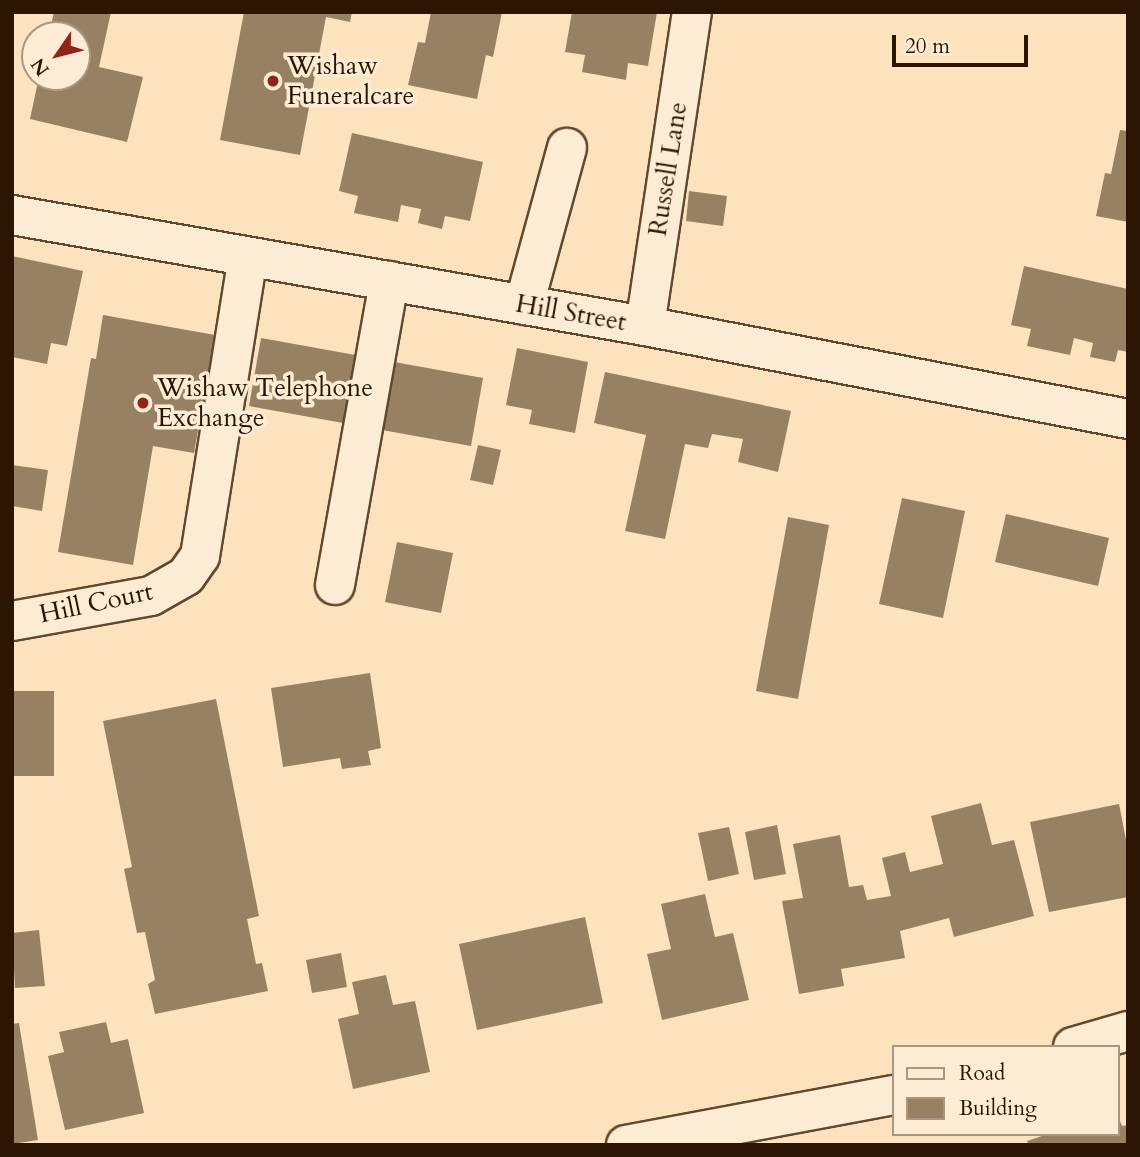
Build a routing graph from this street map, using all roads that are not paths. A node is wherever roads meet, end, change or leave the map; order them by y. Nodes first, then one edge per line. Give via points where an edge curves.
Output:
1 (692, 12) edge
2 (567, 148) dead end
3 (12, 215) edge
4 (248, 257) junction
5 (389, 281) junction
6 (524, 305) junction
7 (645, 326) junction
8 (1128, 419) edge
9 (335, 585) dead end
10 (12, 621) edge
11 (1128, 1031) edge
12 (1080, 1045) edge
13 (892, 1095) edge
14 (626, 1145) edge

1 - 7 street, Russell Lane
2 - 6 street
3 - 4 street, Hill Street
4 - 5 street, Hill Street
4 - 10 street, Hill Court via 200,556 186,576 151,596
5 - 6 street, Hill Street
5 - 9 street
6 - 7 street, Hill Street
7 - 8 street, Hill Street
11 - 12 street
13 - 14 street

